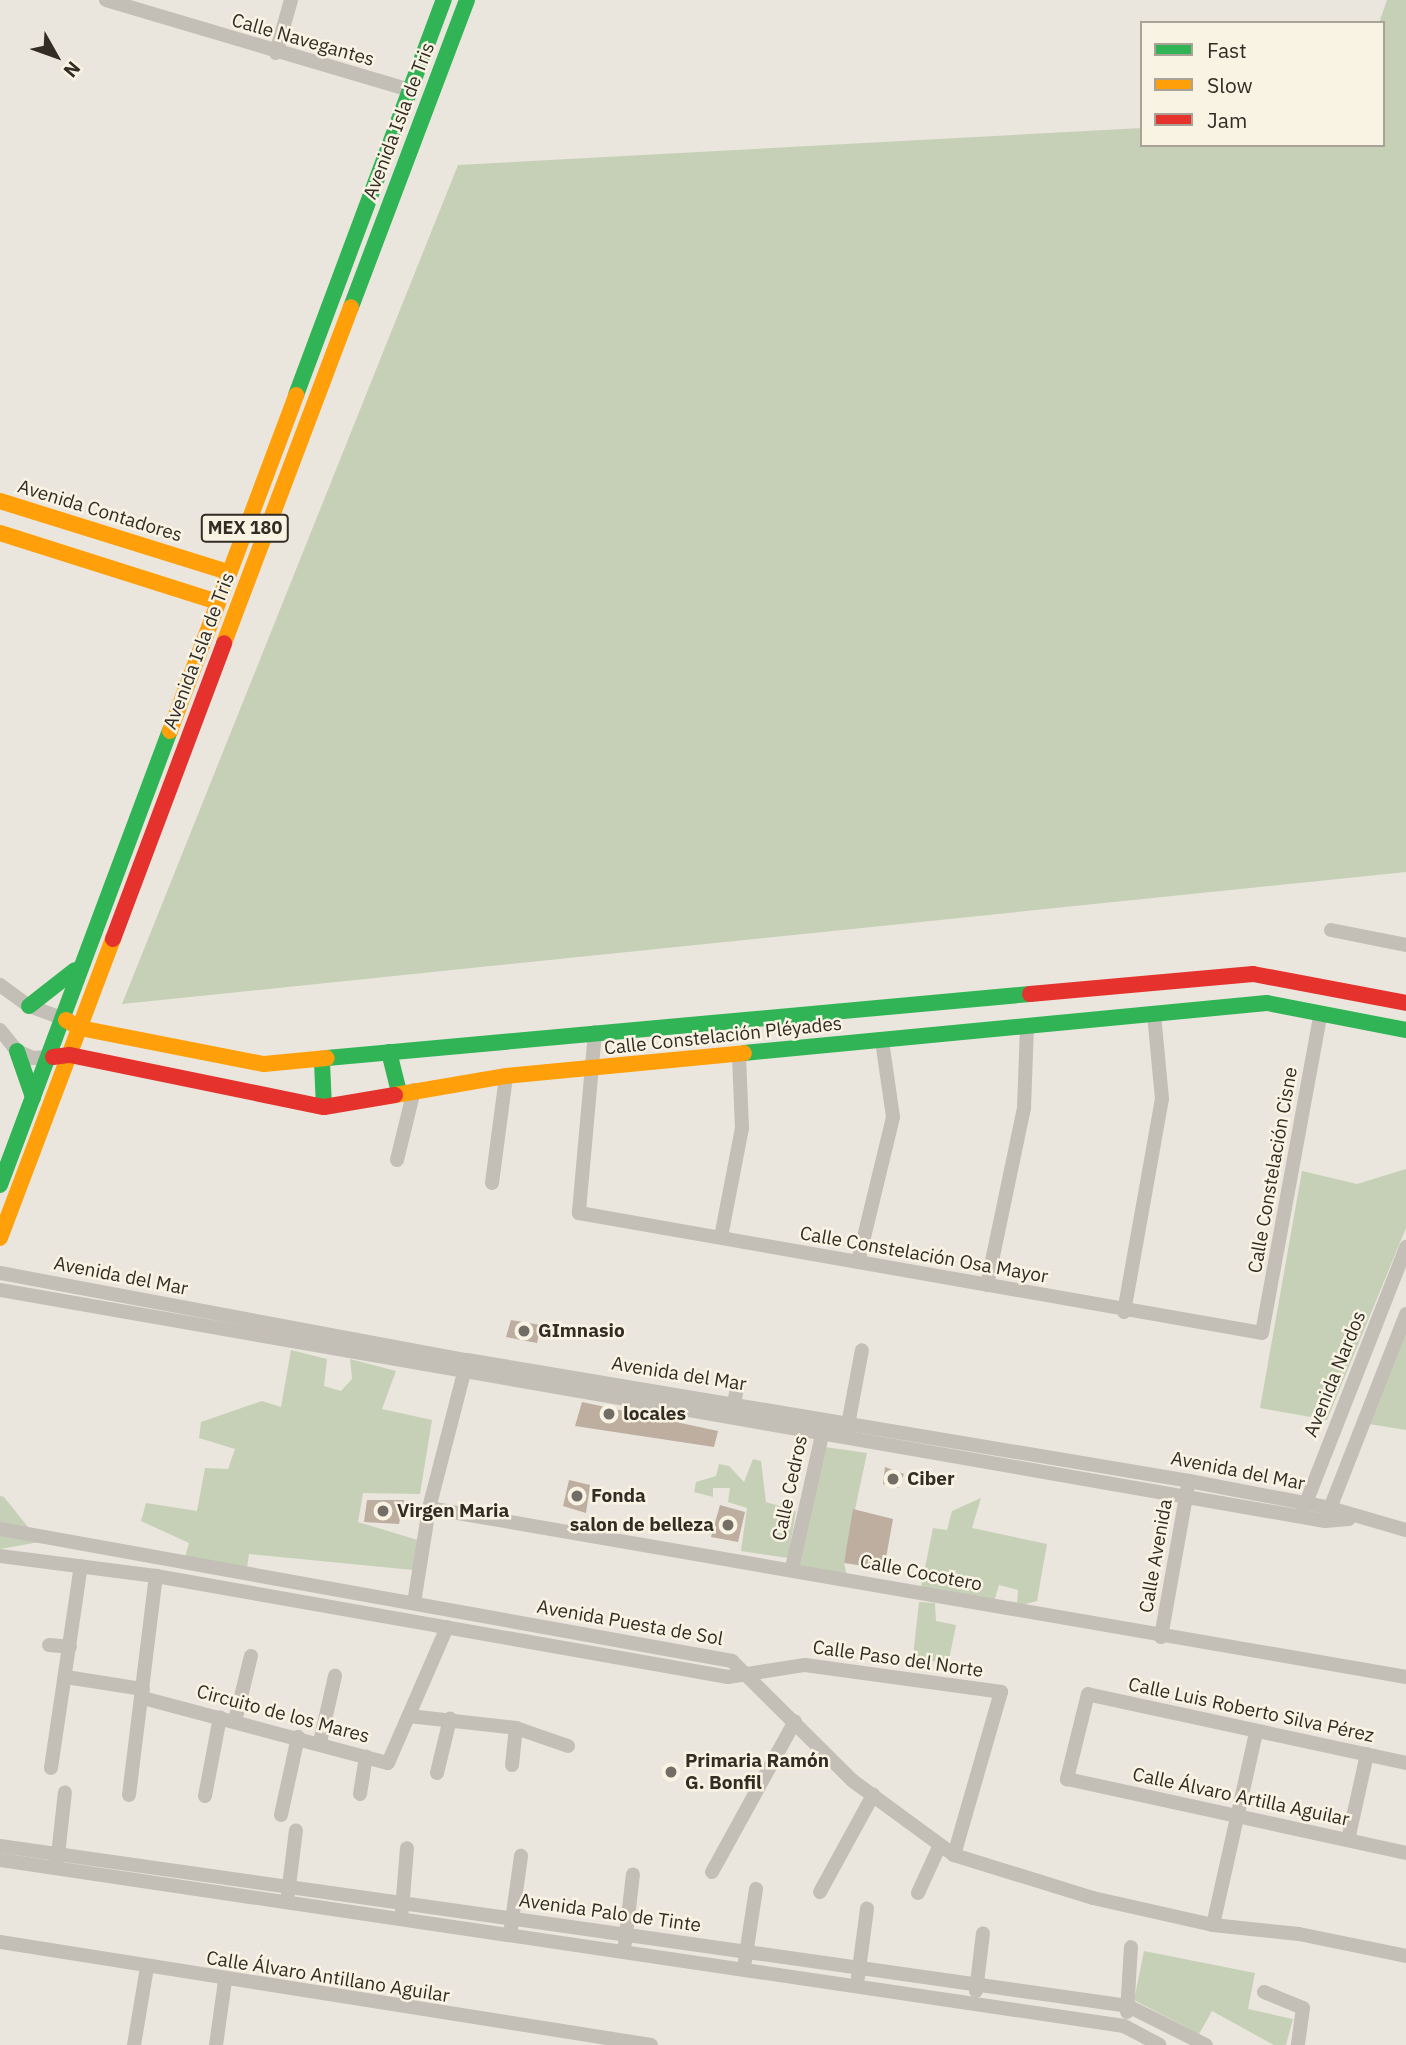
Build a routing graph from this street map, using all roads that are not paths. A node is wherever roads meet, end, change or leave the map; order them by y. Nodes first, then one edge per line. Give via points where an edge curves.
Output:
1 (106, 0) edge
2 (291, 0) edge
3 (444, 0) edge
4 (467, 0) edge
5 (276, 53) junction
6 (410, 90) junction
7 (0, 501) edge
8 (0, 533) edge
9 (228, 572) junction
10 (217, 602) junction
11 (1331, 930) dead end
12 (1406, 945) edge
13 (80, 965) junction
14 (1271, 977) junction
15 (0, 985) edge
16 (1267, 1003) junction
17 (1406, 1003) edge
18 (29, 1006) junction
19 (1321, 1013) junction
20 (1154, 1014) junction
21 (62, 1018) junction
22 (80, 1028) junction
23 (1027, 1028) junction
24 (0, 1030) edge
25 (1406, 1030) edge
26 (595, 1032) junction
27 (882, 1041) junction
28 (17, 1051) junction
29 (389, 1052) junction
30 (70, 1055) junction
31 (48, 1057) junction
32 (739, 1057) junction
33 (322, 1062) junction
34 (593, 1070) junction
35 (506, 1076) junction
36 (407, 1091) junction
37 (33, 1097) junction
38 (324, 1107) junction
39 (397, 1160) dead end
40 (492, 1183) dead end
41 (0, 1185) edge
42 (721, 1237) junction
43 (0, 1238) edge
44 (1406, 1247) edge
45 (858, 1262) junction
46 (0, 1273) edge
47 (987, 1285) junction
48 (0, 1290) edge
49 (1124, 1312) junction
50 (1406, 1314) edge
51 (1262, 1333) joint
52 (862, 1350) dead end
53 (466, 1366) junction
54 (738, 1384) dead end
55 (734, 1402) junction
56 (824, 1423) junction
57 (847, 1428) junction
58 (1188, 1488) junction
59 (429, 1508) junction
60 (1303, 1510) junction
61 (1328, 1515) junction
62 (1406, 1530) edge
63 (4, 1531) edge
64 (3, 1555) edge
65 (81, 1566) junction
66 (792, 1568) junction
67 (156, 1576) junction
68 (414, 1603) junction
69 (478, 1615) junction
70 (447, 1627) junction
71 (562, 1631) junction
72 (474, 1633) junction
73 (1161, 1637) junction
74 (49, 1645) dead end
75 (70, 1647) junction
76 (560, 1648) junction
77 (662, 1648) junction
78 (251, 1656) dead end
79 (659, 1665) junction
80 (750, 1674) junction
81 (335, 1676) dead end
82 (66, 1677) junction
83 (1406, 1677) edge
84 (143, 1693) junction
85 (409, 1716) junction
86 (227, 1719) junction
87 (450, 1719) junction
88 (795, 1721) junction
89 (516, 1728) junction
90 (1256, 1733) junction
91 (298, 1737) junction
92 (320, 1742) junction
93 (568, 1746) dead end
94 (1367, 1754) junction
95 (366, 1756) junction
96 (1406, 1763) edge
97 (512, 1765) dead end
98 (51, 1768) dead end
99 (437, 1773) dead end
100 (1067, 1779) joint
101 (65, 1792) dead end
102 (360, 1794) dead end
103 (129, 1795) dead end
104 (873, 1795) junction
105 (205, 1796) dead end
106 (281, 1815) dead end
107 (1234, 1816) junction
108 (296, 1830) dead end
109 (1348, 1840) junction
110 (940, 1844) junction
111 (0, 1846) edge
112 (407, 1849) dead end
113 (1406, 1853) edge
114 (954, 1855) junction
115 (521, 1856) dead end
116 (0, 1860) edge
117 (57, 1861) junction
118 (712, 1872) dead end
119 (634, 1874) dead end
120 (171, 1878) junction
121 (289, 1887) junction
122 (756, 1889) dead end
123 (820, 1892) dead end
124 (918, 1893) dead end
125 (287, 1902) junction
126 (403, 1903) junction
127 (867, 1909) dead end
128 (512, 1918) junction
129 (401, 1919) junction
130 (1213, 1925) junction
131 (983, 1933) dead end
132 (625, 1934) junction
133 (511, 1935) junction
134 (0, 1942) edge
135 (1131, 1947) dead end
136 (746, 1951) junction
137 (624, 1952) junction
138 (1406, 1956) edge
139 (147, 1967) junction
140 (859, 1967) junction
141 (744, 1969) junction
142 (225, 1981) junction
143 (977, 1984) junction
144 (857, 1986) junction
145 (1264, 1992) dead end
146 (975, 2003) junction
147 (1128, 2006) junction
148 (1124, 2026) junction
149 (629, 2043) edge
150 (134, 2045) edge
151 (216, 2045) edge
152 (651, 2045) edge
153 (1159, 2045) edge
154 (1206, 2045) edge
155 (1298, 2045) edge

1 - 5 street, Calle Navegantes
2 - 5 street
3 - 6 main road, Avenida Isla de Tris / MEX 180
4 - 22 main road, Avenida Isla de Tris / MEX 180
5 - 6 street, Calle Navegantes
6 - 9 main road, Avenida Isla de Tris / MEX 180
7 - 9 main road, Avenida Contadores
8 - 10 main road
9 - 10 main road, Avenida Isla de Tris / MEX 180
10 - 13 main road, Avenida Isla de Tris / MEX 180
11 - 12 street
13 - 18 main road via 58,988
13 - 21 main road, Avenida Isla de Tris / MEX 180
14 - 16 main road
14 - 17 main road, Calle Constelación Pléyades
14 - 26 main road, Calle Constelación Pléyades via 1253,974
15 - 18 street
16 - 19 main road, Calle Constelación Pléyades
16 - 20 main road, Calle Constelación Pléyades
18 - 21 street
19 - 25 main road, Calle Constelación Pléyades
19 - 51 street, Calle Constelación Cisne
20 - 23 main road, Calle Constelación Pléyades
20 - 49 street via 1162,1099
21 - 22 main road, Calle Constelación Pléyades
21 - 31 main road, Avenida Isla de Tris / MEX 180
22 - 30 main road, Avenida Isla de Tris / MEX 180
22 - 33 main road, Calle Constelación Pléyades via 264,1064
23 - 27 main road, Calle Constelación Pléyades
23 - 47 street via 1024,1108
24 - 28 street
26 - 29 main road, Calle Constelación Pléyades
26 - 34 street
27 - 32 main road, Calle Constelación Pléyades
27 - 45 street via 893,1117
28 - 31 street via 33,1058
28 - 37 main road
29 - 33 main road, Calle Constelación Pléyades
29 - 36 main road
30 - 31 main road, Calle Constelación Pléyades
30 - 38 main road, Calle Constelación Pléyades
30 - 43 main road, Avenida Isla de Tris / MEX 180
31 - 37 main road, Avenida Isla de Tris / MEX 180
32 - 34 main road, Calle Constelación Pléyades
32 - 42 street via 742,1129
33 - 38 main road
34 - 35 main road, Calle Constelación Pléyades
34 - 42 street, Calle Constelación Osa Mayor via 579,1213
35 - 36 main road, Calle Constelación Pléyades
35 - 40 street
36 - 38 main road, Calle Constelación Pléyades
36 - 39 street
37 - 41 main road, Avenida Isla de Tris / MEX 180
42 - 45 street, Calle Constelación Osa Mayor
44 - 60 street, Avenida Nardos
45 - 47 street, Calle Constelación Osa Mayor
46 - 53 street, Avenida del Mar
47 - 49 street, Calle Constelación Osa Mayor
48 - 53 street, Avenida del Mar
49 - 51 street, Calle Constelación Osa Mayor
50 - 61 street
52 - 57 street
53 - 55 street, Avenida del Mar
53 - 56 street, Avenida del Mar
53 - 59 street
54 - 55 street
55 - 56 street, Avenida del Mar
56 - 57 street, Avenida del Mar
56 - 66 street, Calle Cedros
57 - 58 street, Avenida del Mar
58 - 60 street, Avenida del Mar
58 - 73 street, Calle Avenida
59 - 66 street, Calle Cocotero
59 - 68 street
60 - 61 street, Avenida del Mar
61 - 62 street, Avenida del Mar
63 - 64 street
63 - 68 street, Avenida Puesta de Sol
64 - 65 street, Avenida Puesta de Sol
65 - 67 street, Avenida Puesta de Sol
65 - 75 street
66 - 73 street, Calle Cocotero
67 - 70 street, Avenida Puesta de Sol
67 - 84 street
68 - 69 street, Avenida Puesta de Sol
69 - 71 street, Avenida Puesta de Sol
69 - 72 street
70 - 72 street, Avenida Puesta de Sol
70 - 85 street, Circuito de los Mares
71 - 76 street
71 - 77 street, Avenida Puesta de Sol
72 - 76 street, Avenida Puesta de Sol
73 - 83 street, Calle Cocotero
74 - 75 street
75 - 82 street
76 - 79 street, Avenida Puesta de Sol
77 - 79 street
77 - 80 street, Avenida Puesta de Sol via 732,1661
78 - 86 street
79 - 80 street, Avenida Puesta de Sol via 728,1677
80 - 88 street
80 - 114 street, Calle Paso del Norte via 805,1665 1000,1692
81 - 92 street
82 - 84 street, Circuito de los Mares
82 - 98 street
84 - 86 street, Circuito de los Mares
84 - 103 street
85 - 87 street
85 - 95 street, Circuito de los Mares via 388,1763
86 - 91 street, Circuito de los Mares
86 - 105 street
87 - 89 street
87 - 99 street
88 - 104 street
88 - 118 street
89 - 93 street
89 - 97 street
90 - 94 street, Calle Luis Roberto Silva Pérez
90 - 100 street, Calle Luis Roberto Silva Pérez via 1088,1694
90 - 107 street
91 - 92 street, Circuito de los Mares
91 - 106 street
92 - 95 street, Circuito de los Mares
94 - 96 street, Calle Luis Roberto Silva Pérez
94 - 109 street
95 - 102 street
100 - 107 street, Calle Álvaro Artilla Aguilar
101 - 117 street
104 - 110 street
104 - 123 street
107 - 109 street, Calle Álvaro Artilla Aguilar
107 - 130 street
108 - 121 street
109 - 113 street, Calle Álvaro Artilla Aguilar
110 - 114 street
110 - 124 street
111 - 117 street, Avenida Palo de Tinte
112 - 126 street
114 - 130 street via 1093,1898
115 - 128 street
116 - 117 street, Avenida Palo de Tinte
117 - 120 street, Avenida Palo de Tinte
119 - 132 street
120 - 121 street, Avenida Palo de Tinte
120 - 125 street, Avenida Palo de Tinte
121 - 125 street
121 - 126 street, Avenida Palo de Tinte
122 - 136 street
125 - 129 street, Avenida Palo de Tinte
126 - 128 street, Avenida Palo de Tinte
126 - 129 street
127 - 140 street
128 - 132 street, Avenida Palo de Tinte
128 - 133 street
129 - 133 street, Avenida Palo de Tinte
130 - 138 street via 1299,1934
131 - 143 street
132 - 136 street, Avenida Palo de Tinte
132 - 137 street
133 - 137 street, Avenida Palo de Tinte
134 - 139 street, Calle Álvaro Antillano Aguilar
135 - 147 street
136 - 140 street, Avenida Palo de Tinte
136 - 141 street
137 - 141 street, Avenida Palo de Tinte
139 - 142 street, Calle Álvaro Antillano Aguilar
139 - 150 street
140 - 143 street, Avenida Palo de Tinte
140 - 144 street
141 - 144 street, Avenida Palo de Tinte
142 - 149 street, Calle Álvaro Antillano Aguilar
142 - 151 street
143 - 146 street
143 - 147 street, Avenida Palo de Tinte
144 - 146 street, Avenida Palo de Tinte
145 - 155 street via 1303,2008
146 - 148 street, Avenida Palo de Tinte
147 - 148 street
147 - 154 street, Avenida Palo de Tinte
148 - 153 street, Avenida Palo de Tinte
149 - 152 street, Calle Álvaro Antillano Aguilar

